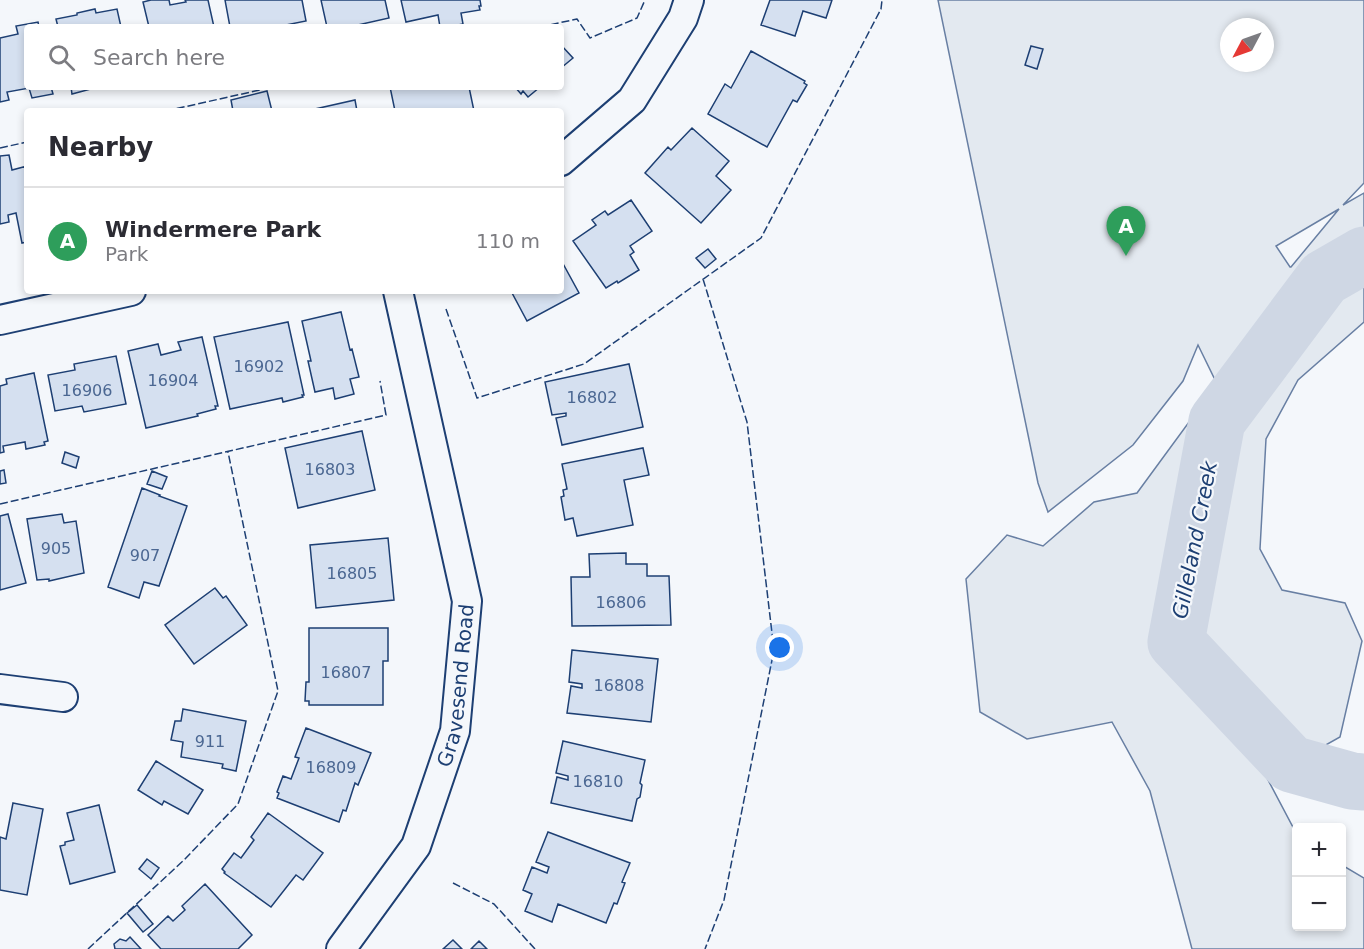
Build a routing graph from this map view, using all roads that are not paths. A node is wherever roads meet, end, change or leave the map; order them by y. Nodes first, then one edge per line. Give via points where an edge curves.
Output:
1 (688, 0) edge
2 (564, 158) edge
3 (117, 294) edge
4 (399, 294) edge
5 (0, 320) edge
6 (0, 689) edge
7 (63, 697) dead end
8 (341, 949) edge

1 - 2 street via 682,18 632,100
3 - 5 street
4 - 8 street, Gravesend Road via 467,602 455,731 416,846
6 - 7 street

